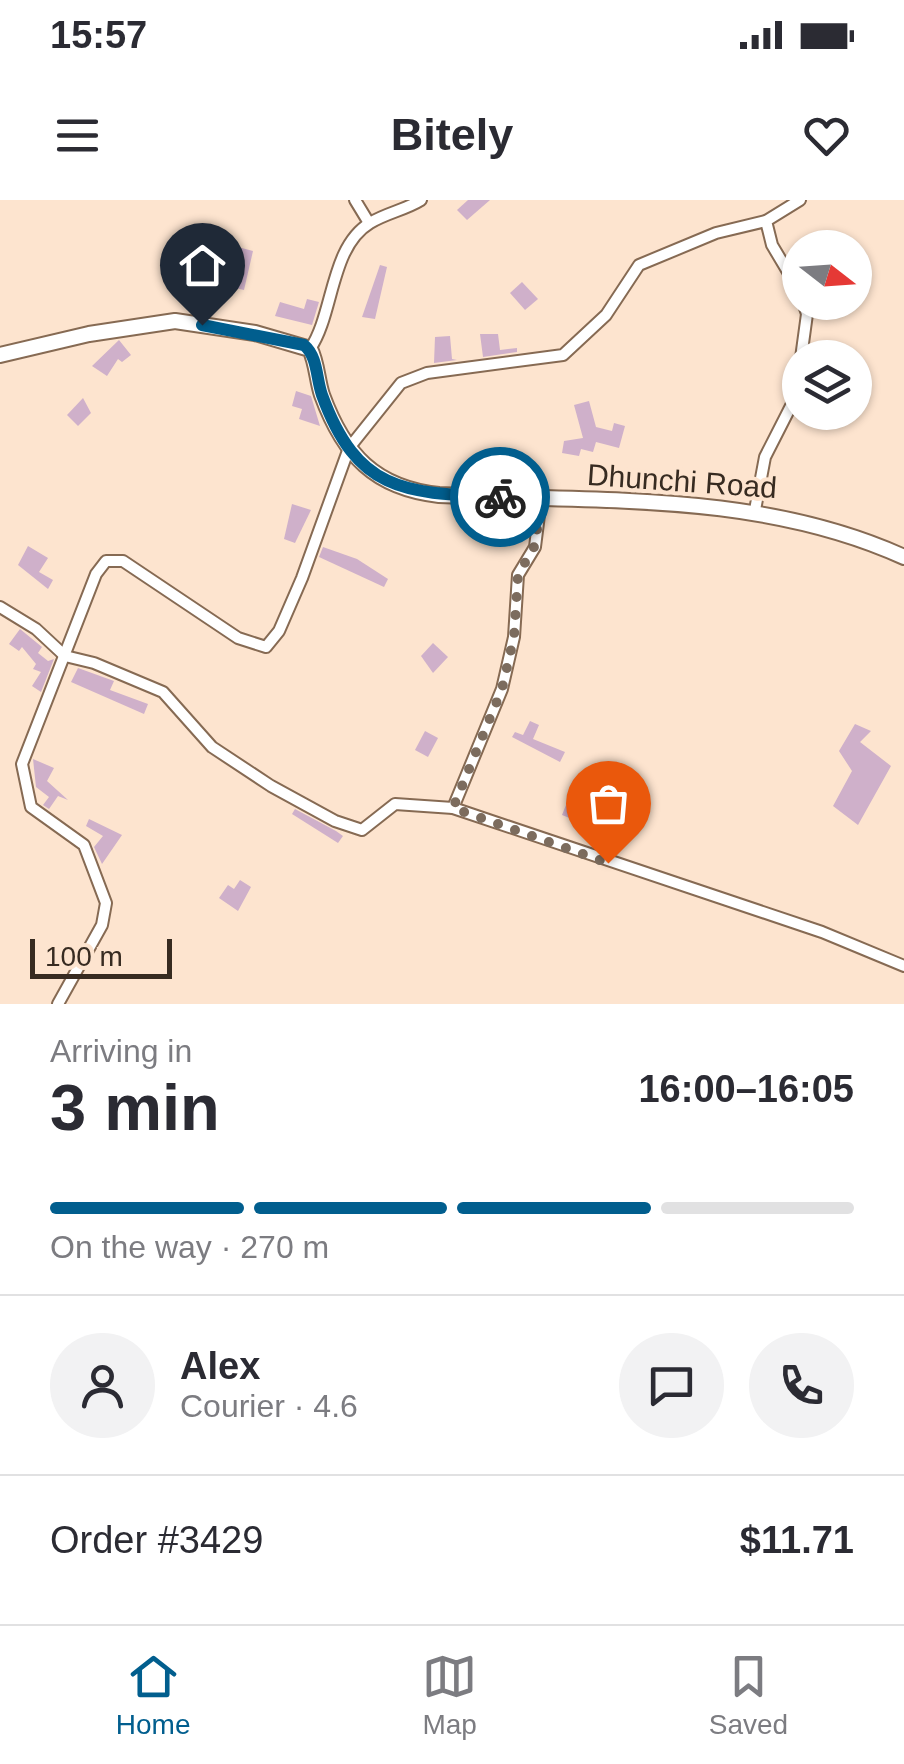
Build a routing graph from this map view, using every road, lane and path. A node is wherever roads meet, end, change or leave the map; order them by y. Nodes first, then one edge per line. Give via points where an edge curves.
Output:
1 (355, 200) edge
2 (421, 200) edge
3 (800, 200) edge
4 (766, 221) junction
5 (370, 223) junction
6 (782, 262) edge
7 (310, 350) junction
8 (0, 355) edge
9 (782, 424) edge
10 (349, 448) junction
11 (542, 500) junction
12 (755, 510) junction
13 (904, 556) edge
14 (0, 607) edge
15 (66, 656) junction
16 (453, 808) junction
17 (904, 966) edge
18 (58, 1004) edge

1 - 5 street
2 - 5 street
3 - 4 street
4 - 6 street
4 - 10 street via 716,232 639,265 606,315 564,355 427,373 401,384
5 - 7 street via 338,271
7 - 8 street via 255,333 175,321
7 - 10 street, Dhunchi Road
9 - 12 street via 765,457
10 - 11 street, Dhunchi Road via 398,488
10 - 15 street via 302,578 266,647 238,638 123,561 106,561
11 - 12 street, Dhunchi Road
11 - 16 street via 534,547 518,575 502,689
12 - 13 street, Dhunchi Road via 857,535
14 - 15 street
15 - 16 street via 163,692 212,747 335,821 362,830 395,804
15 - 18 street via 22,764 30,807 84,845 106,903 102,925
16 - 17 street

